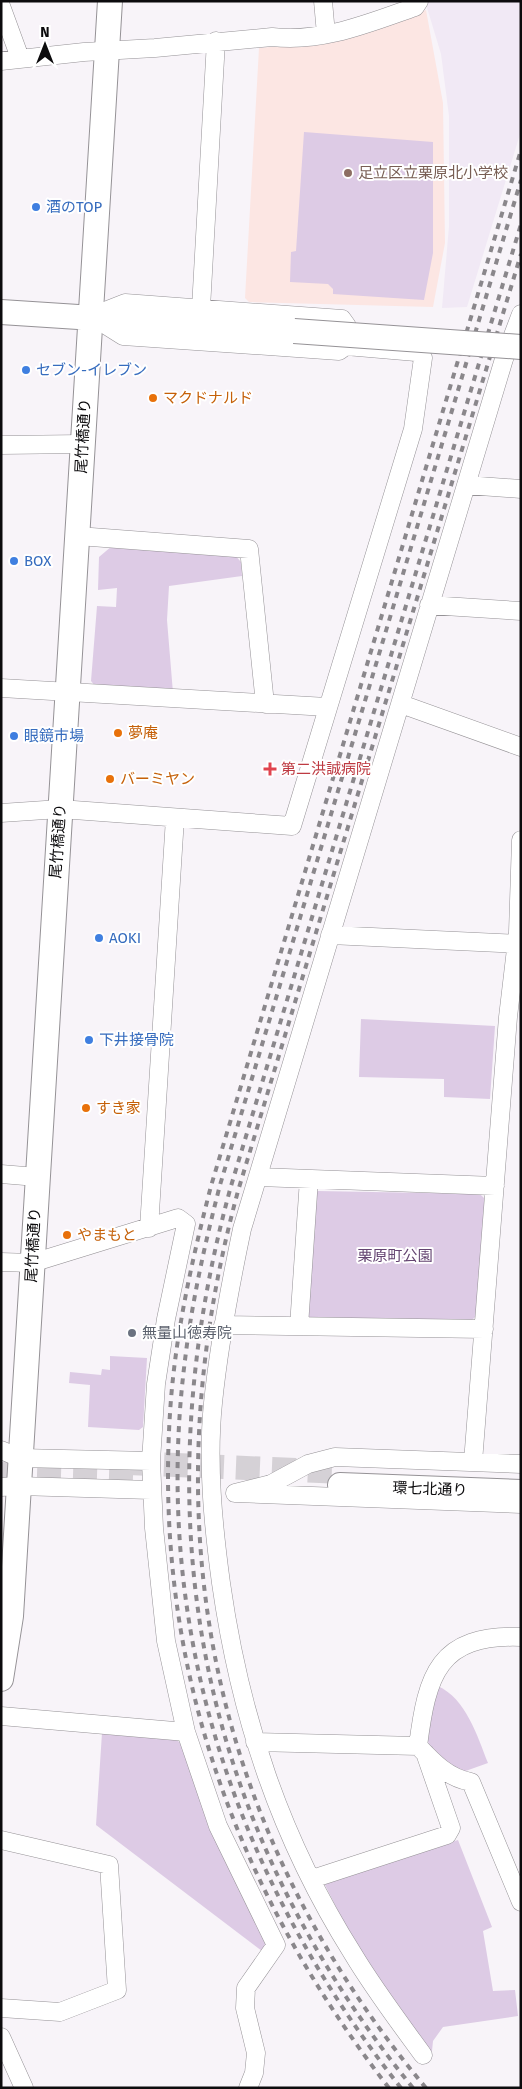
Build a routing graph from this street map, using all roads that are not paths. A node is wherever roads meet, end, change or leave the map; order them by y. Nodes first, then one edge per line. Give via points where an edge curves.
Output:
1 (110, 1) edge
2 (323, 1) edge
3 (419, 1) edge
4 (1, 6) edge
5 (383, 10) edge
6 (326, 34) junction
7 (216, 41) junction
8 (107, 50) junction
9 (20, 58) junction
10 (1, 61) edge
11 (201, 308) junction
12 (1, 312) edge
13 (91, 316) junction
14 (517, 340) edge
15 (346, 346) junction
16 (82, 444) junction
17 (1, 445) edge
18 (466, 485) junction
19 (521, 489) edge
20 (78, 536) junction
21 (429, 605) junction
22 (521, 611) edge
23 (1, 688) edge
24 (68, 693) junction
25 (265, 704) junction
26 (401, 704) junction
27 (327, 708) junction
28 (521, 747) edge
29 (60, 809) junction
30 (1, 814) edge
31 (175, 818) junction
32 (521, 840) edge
33 (330, 935) junction
34 (519, 944) edge
35 (1, 1174) edge
36 (37, 1177) junction
37 (259, 1177) junction
38 (309, 1179) junction
39 (495, 1186) junction
40 (148, 1228) junction
41 (1, 1262) edge
42 (32, 1263) junction
43 (223, 1325) junction
44 (299, 1326) junction
45 (484, 1329) junction
46 (11, 1454) edge
47 (151, 1461) junction
48 (473, 1462) junction
49 (521, 1464) edge
50 (521, 1478) edge
51 (10, 1486) edge
52 (151, 1490) junction
53 (521, 1492) edge
54 (212, 1493) junction
55 (235, 1493) junction
56 (521, 1504) edge
57 (521, 1637) edge
58 (1, 1679) edge
59 (1, 1716) edge
60 (186, 1732) junction
61 (255, 1742) junction
62 (421, 1749) junction
63 (1, 1840) edge
64 (312, 1879) junction
65 (521, 1902) edge
66 (1, 2008) edge
67 (1, 2037) edge
68 (424, 2055) dead end
69 (24, 2088) edge
70 (248, 2088) edge

1 - 8 main road, 尾竹橋通り
2 - 6 street
3 - 5 street via 415,7
4 - 9 street
5 - 6 street via 356,29
6 - 7 street via 287,39
7 - 8 street
7 - 11 street
8 - 9 street
8 - 13 main road, 尾竹橋通り
9 - 10 street
11 - 13 street via 125,303
11 - 15 street via 342,319 347,326
12 - 13 main road
13 - 14 main road, bridge via 294,331
13 - 15 street via 123,336 339,351
13 - 16 main road, 尾竹橋通り
14 - 18 street
15 - 27 street via 416,352 423,358 413,429
16 - 17 street
16 - 20 main road, 尾竹橋通り
18 - 19 street
18 - 21 street
20 - 24 main road, 尾竹橋通り
20 - 25 street via 249,549
21 - 22 street
21 - 26 street
23 - 24 street
24 - 25 street
24 - 29 main road, 尾竹橋通り
25 - 27 street
26 - 28 street
26 - 33 street
27 - 31 street via 292,826
29 - 30 street
29 - 31 street
29 - 36 main road, 尾竹橋通り
31 - 40 street
32 - 34 street
33 - 34 street
33 - 37 street
34 - 39 street via 510,991
35 - 36 street
36 - 42 main road, 尾竹橋通り
37 - 38 street
37 - 43 street via 242,1229
38 - 39 street
38 - 44 street
39 - 45 street
40 - 42 street
40 - 47 street via 178,1218 186,1224 156,1384
41 - 42 street
42 - 46 main road, 尾竹橋通り
43 - 44 street
43 - 54 street via 213,1403
44 - 45 street
45 - 48 street
46 - 47 street
46 - 51 main road, 尾竹橋通り
47 - 52 street
48 - 49 street
48 - 55 street via 335,1457 308,1464 271,1484
50 - 53 main road, 環七北通り via 340,1478
51 - 52 street
51 - 58 main road, 尾竹橋通り via 11,1616
52 - 60 street via 166,1641
54 - 55 street
54 - 61 street via 215,1541 231,1649
55 - 56 street
57 - 62 street via 478,1639 446,1658 430,1682 425,1698
59 - 60 street
60 - 70 street via 218,1826 276,1946 246,1988 245,2008 256,2053 254,2073
61 - 62 street
61 - 64 street via 287,1828
62 - 64 street via 450,1828 446,1835
62 - 65 street via 450,1774 471,1782
63 - 66 street via 109,1864 117,1990 60,2012
64 - 68 street via 351,1952
67 - 69 street

